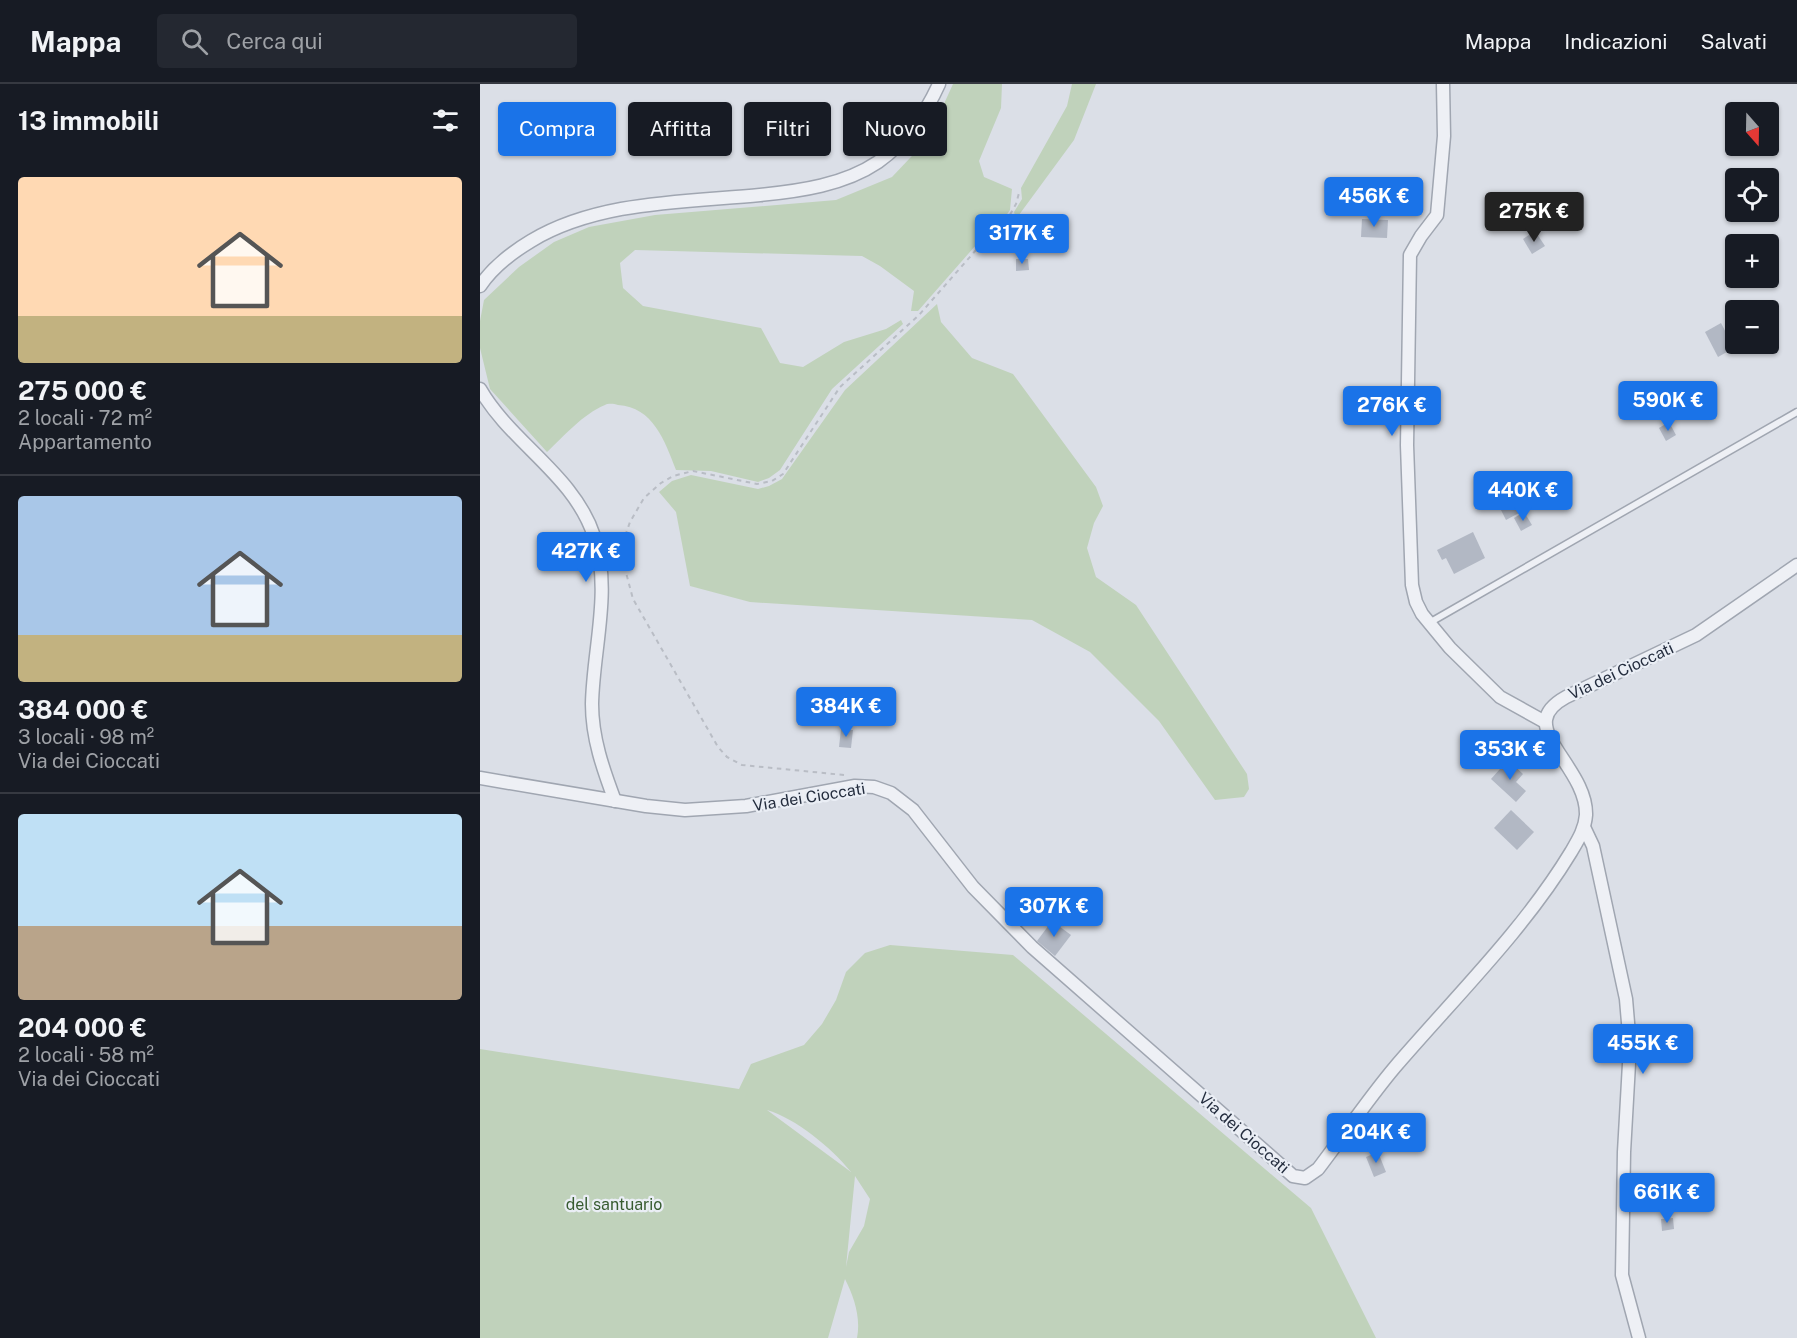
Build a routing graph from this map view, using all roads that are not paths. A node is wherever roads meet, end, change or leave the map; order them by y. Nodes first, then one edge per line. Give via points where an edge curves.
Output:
1 (939, 84) edge
2 (1443, 84) edge
3 (480, 286) edge
4 (480, 389) edge
5 (1797, 412) edge
6 (1797, 564) edge
7 (1429, 623) junction
8 (1545, 722) junction
9 (480, 778) edge
10 (615, 801) junction
11 (1584, 827) junction
12 (1639, 1338) edge

1 - 3 street via 902,140 860,172 802,189 590,215 526,244
2 - 7 street via 1444,136 1437,215 1410,255 1407,444 1412,585 1416,602
4 - 10 street via 566,487 594,536 601,589 593,722 599,755
5 - 7 lane
6 - 8 street, Via dei Cioccati via 1696,635 1561,699 1549,710
7 - 8 street via 1500,697
8 - 11 street, Via dei Cioccati via 1583,793
9 - 10 street, Via dei Cioccati
10 - 11 street, Via dei Cioccati via 703,811 855,786 891,793 913,810 973,887 1032,947 1293,1176 1302,1178 1318,1169 1385,1079 1516,929 1565,861
11 - 12 street via 1593,846 1626,999 1630,1046 1622,1275

